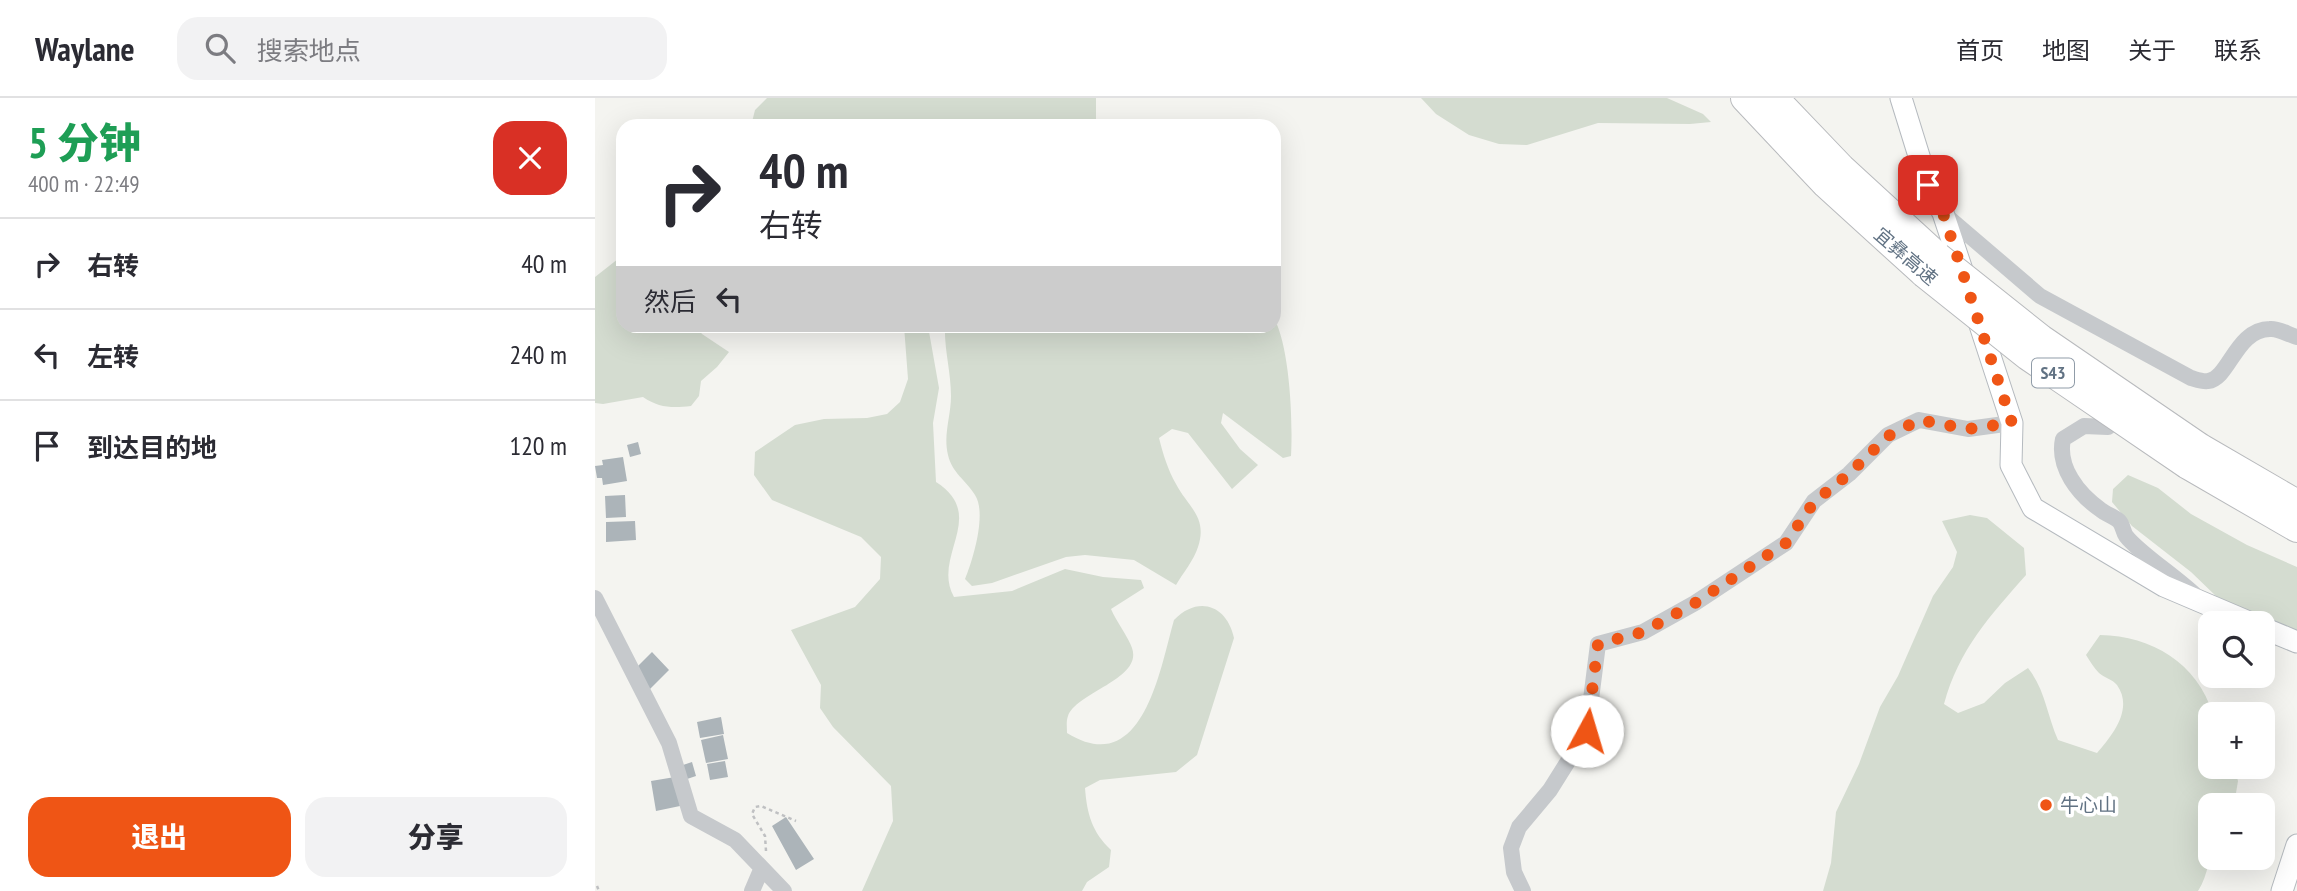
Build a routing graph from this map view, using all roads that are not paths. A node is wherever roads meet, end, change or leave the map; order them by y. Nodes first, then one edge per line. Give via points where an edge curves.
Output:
1 (1745, 98) edge
2 (1774, 98) edge
3 (1901, 98) edge
4 (1943, 213) junction
5 (1931, 265) junction
6 (2297, 337) edge
7 (2012, 423) junction
8 (2108, 427) dead end
9 (2194, 456) junction
10 (2297, 504) edge
11 (2297, 528) edge
12 (595, 598) edge
13 (2203, 603) junction
14 (2222, 611) edge
15 (2275, 633) edge
16 (2297, 642) edge
17 (2297, 845) edge
18 (761, 870) junction
19 (752, 891) edge
20 (784, 891) edge
21 (1523, 891) edge
22 (2282, 891) edge

1 - 5 highway, 宜彝高速 / S43 via 1826,184
2 - 5 highway, 宜彝高速 / S43
3 - 4 main road via 1928,185
4 - 6 street via 2040,296 2191,377 2207,381 2216,377 2243,341 2256,332 2272,328
4 - 7 main road
5 - 9 highway, 宜彝高速 / S43, bridge via 2041,339
7 - 13 main road via 2011,465 2033,508 2164,586
7 - 21 street via 1968,429 1919,420 1888,436 1814,502 1786,543 1643,632 1598,644 1587,731 1550,790 1519,827 1511,848 1514,872
8 - 13 street via 2084,426 2063,439 2063,468 2098,508 2119,522 2127,537
9 - 10 highway, 宜彝高速 / S43
9 - 11 highway, 宜彝高速 / S43
12 - 18 street via 669,743 691,816 735,840
13 - 14 main road
15 - 16 main road
17 - 22 main road
18 - 19 street
18 - 20 street

